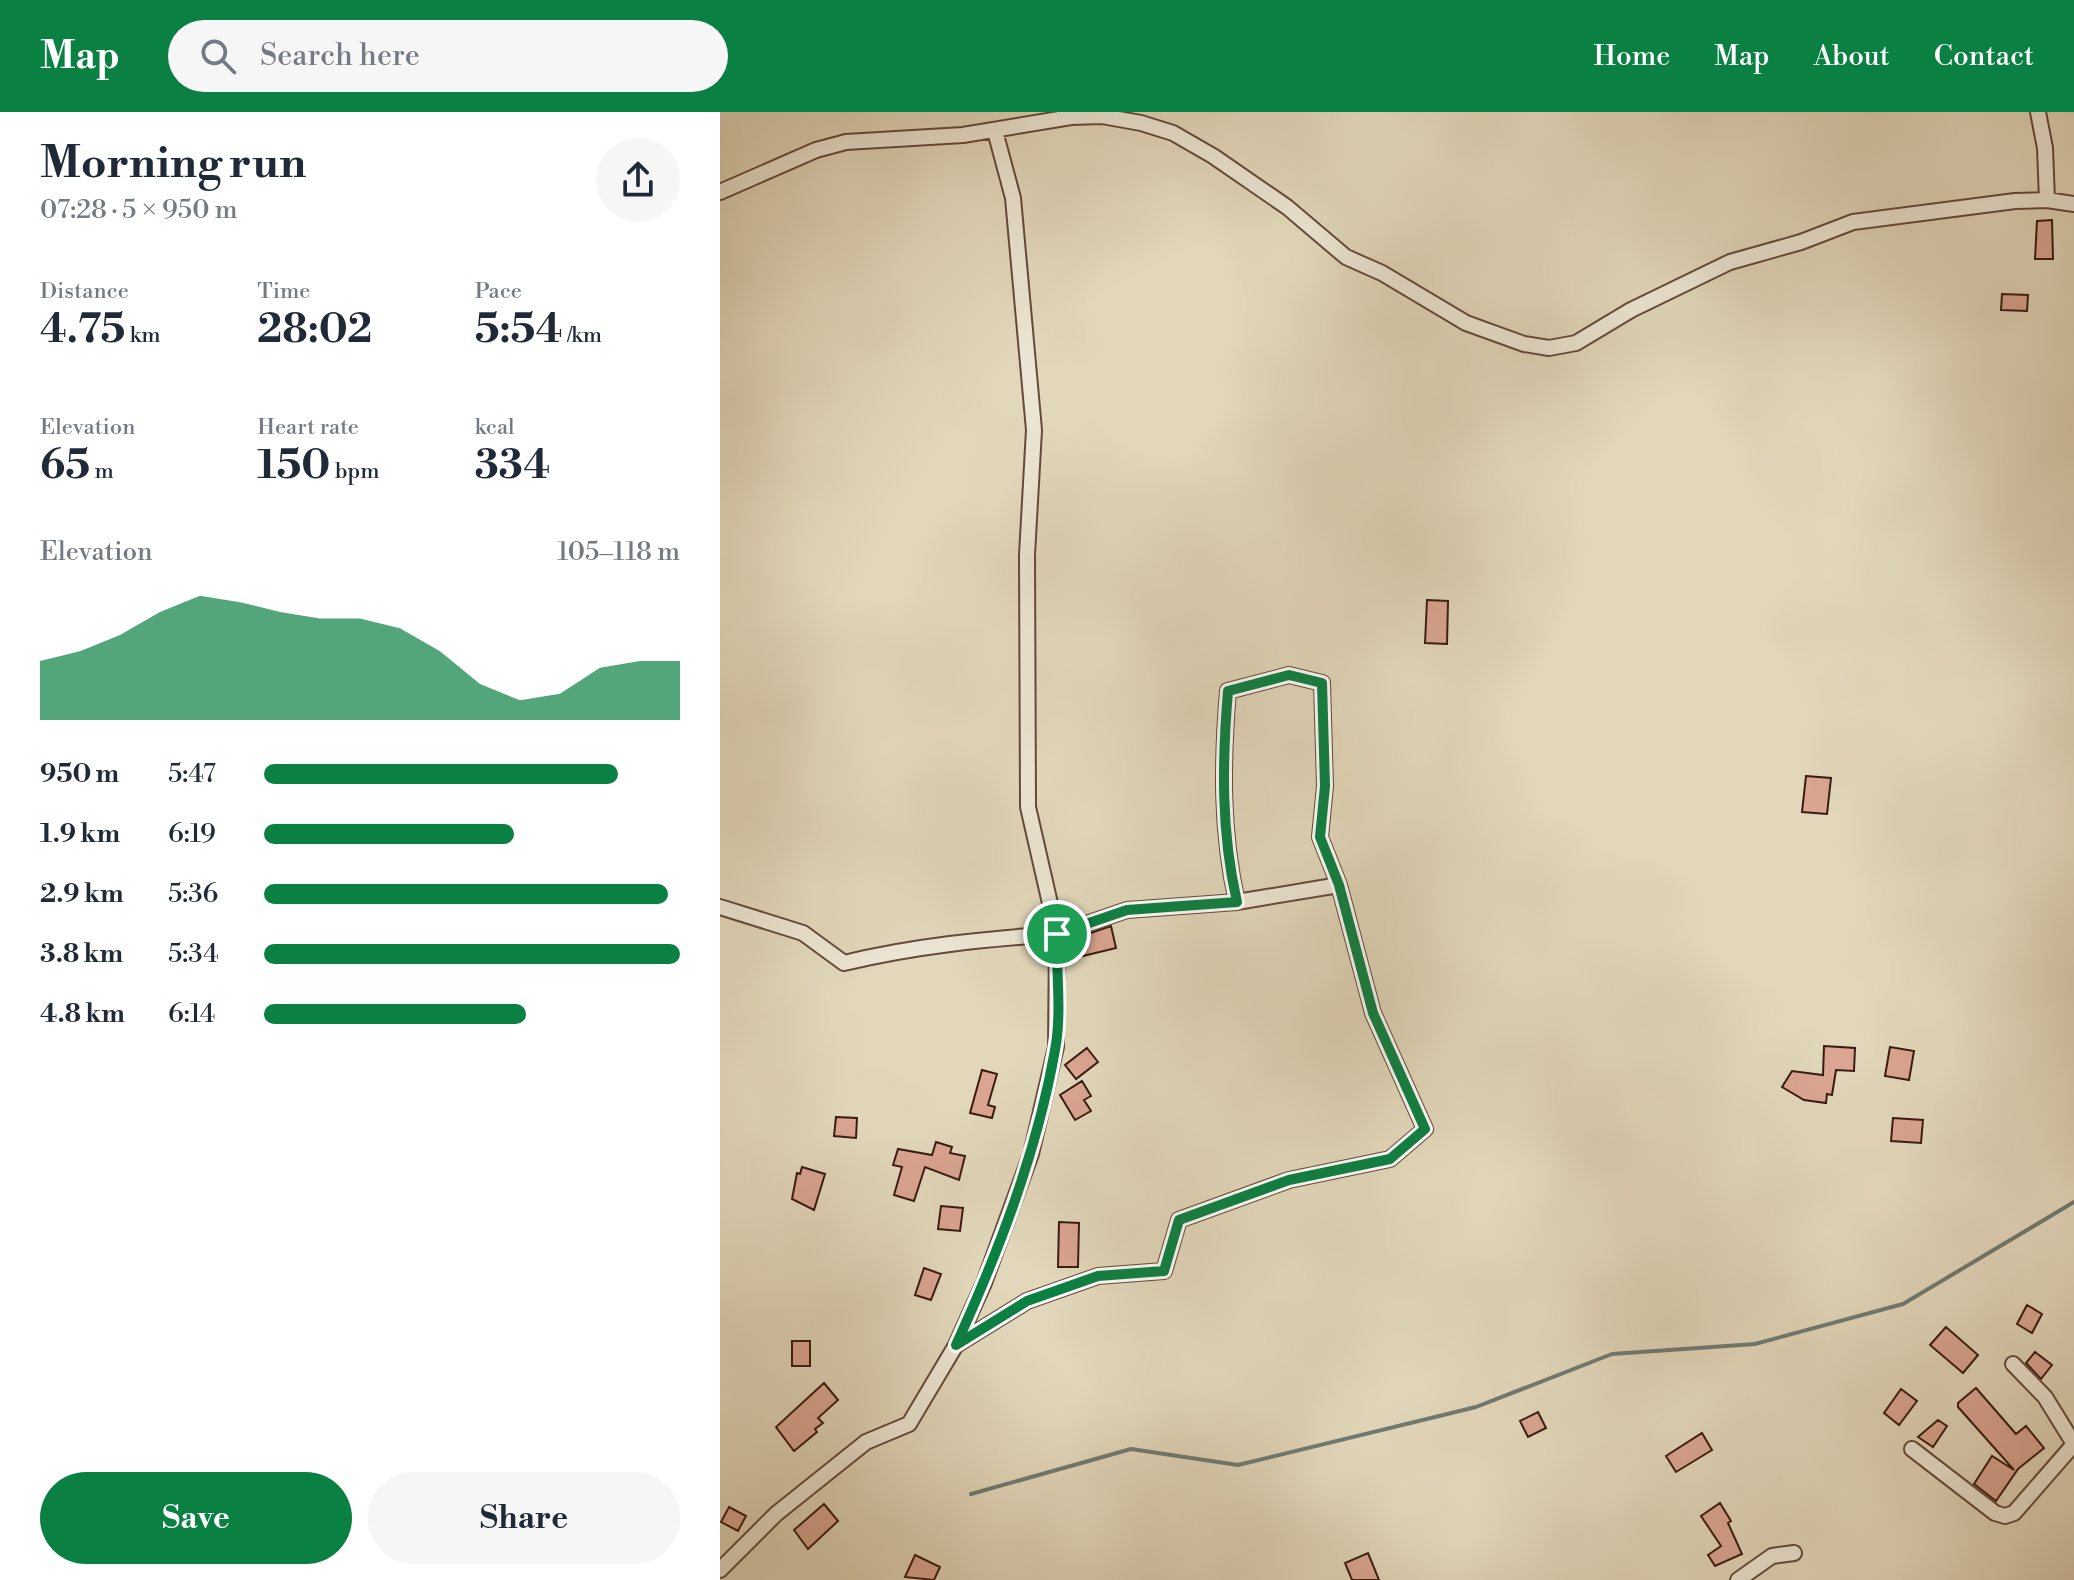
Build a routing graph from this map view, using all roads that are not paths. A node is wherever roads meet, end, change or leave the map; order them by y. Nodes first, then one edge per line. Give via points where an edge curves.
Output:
1 (2038, 112) edge
2 (995, 131) junction
3 (720, 192) edge
4 (2047, 200) junction
5 (2074, 204) edge
6 (1339, 885) junction
7 (1237, 902) junction
8 (720, 907) edge
9 (1057, 934) junction
10 (956, 1345) junction
11 (2013, 1364) dead end
12 (1912, 1449) dead end
13 (1794, 1553) dead end
14 (720, 1570) edge
15 (1738, 1580) edge

1 - 4 street
2 - 3 street via 846,142
2 - 4 street via 1102,116 1173,133 1287,207 1346,257 1466,323 1549,348 1576,343 1730,262 1853,222
2 - 9 street via 1013,198 1034,430 1027,555 1028,807
4 - 5 street
6 - 7 street
6 - 7 street via 1320,837 1325,786 1322,683 1289,675 1228,691 1222,765 1226,856
6 - 10 street via 1373,1013 1425,1129 1390,1159 1289,1180 1179,1220 1164,1271 1098,1276 1027,1301
7 - 9 street via 1127,910
8 - 9 street via 803,933 844,963 987,938
9 - 10 street via 1056,1047 1031,1154
10 - 14 street via 909,1424 866,1442 776,1514
11 - 12 street via 2045,1397 2074,1444 2014,1513 1995,1513
13 - 15 street via 1772,1556

